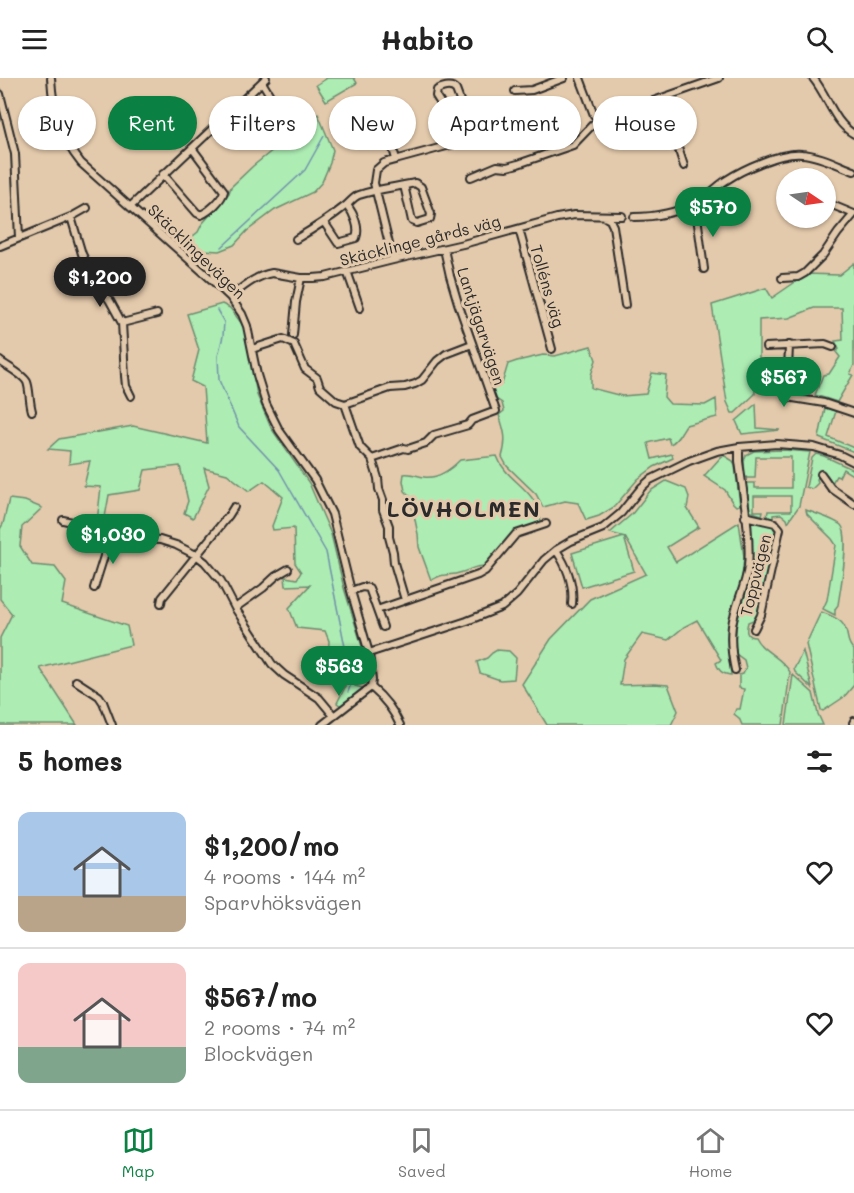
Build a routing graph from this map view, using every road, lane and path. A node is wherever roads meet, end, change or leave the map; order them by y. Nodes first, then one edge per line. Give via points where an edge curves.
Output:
1 (51, 78) edge
2 (564, 78) edge
3 (580, 78) edge
4 (719, 78) edge
5 (813, 78) edge
6 (264, 80) edge
7 (515, 91) dead end
8 (0, 94) edge
9 (273, 96) edge
10 (670, 96) edge
11 (593, 112) edge
12 (464, 114) joint
13 (593, 124) edge
14 (388, 131) joint
15 (854, 134) edge
16 (197, 143) edge
17 (190, 150) edge
18 (193, 150) edge
19 (393, 150) edge
20 (430, 150) edge
21 (679, 150) edge
22 (396, 159) junction
23 (684, 166) dead end
24 (854, 171) edge
25 (163, 174) junction
26 (471, 177) dead end
27 (404, 185) junction
28 (376, 191) junction
29 (698, 202) junction
30 (347, 206) junction
31 (130, 207) junction
32 (836, 207) edge
33 (87, 208) dead end
34 (854, 214) edge
35 (603, 216) junction
36 (622, 216) dead end
37 (71, 217) junction
38 (634, 217) dead end
39 (324, 222) junction
40 (519, 229) junction
41 (18, 238) junction
42 (296, 239) dead end
43 (0, 246) edge
44 (444, 249) junction
45 (393, 260) junction
46 (704, 269) dead end
47 (347, 271) junction
48 (301, 278) junction
49 (782, 278) dead end
50 (230, 297) junction
51 (625, 305) dead end
52 (360, 308) dead end
53 (157, 314) dead end
54 (122, 323) junction
55 (293, 335) dead end
56 (472, 344) junction
57 (789, 345) junction
58 (765, 347) dead end
59 (833, 347) dead end
60 (252, 349) junction
61 (552, 349) dead end
62 (0, 361) edge
63 (131, 396) dead end
64 (345, 404) junction
65 (32, 411) dead end
66 (854, 413) edge
67 (739, 447) junction
68 (372, 459) junction
69 (854, 462) edge
70 (821, 474) dead end
71 (854, 504) edge
72 (234, 507) dead end
73 (746, 517) junction
74 (63, 520) dead end
75 (546, 524) dead end
76 (111, 534) junction
77 (556, 550) junction
78 (196, 555) junction
79 (288, 569) dead end
80 (94, 588) dead end
81 (351, 591) junction
82 (405, 600) junction
83 (160, 603) dead end
84 (572, 604) dead end
85 (235, 608) junction
86 (377, 610) junction
87 (383, 627) dead end
88 (754, 629) dead end
89 (369, 653) junction
90 (735, 670) dead end
91 (76, 681) dead end
92 (371, 687) junction
93 (334, 716) junction
94 (112, 725) edge
95 (322, 725) edge
96 (400, 725) edge

1 - 31 street, Skäcklingevägen via 55,114 65,141 89,171
2 - 7 street via 532,90
3 - 11 street
4 - 10 street
5 - 15 street via 832,111
6 - 9 street
6 - 16 street
8 - 41 street via 15,154
12 - 12 street via 448,115 436,96 437,90 454,87
13 - 26 street via 573,145
14 - 14 street via 365,138 357,123 373,111
17 - 25 street
18 - 25 street via 224,191 208,211 197,213
19 - 22 street
20 - 22 street
21 - 23 street
22 - 28 street via 376,170
24 - 29 street via 802,154 785,155 734,176
25 - 31 street
27 - 27 street via 412,220 417,223 430,219 420,185
27 - 28 street
28 - 30 street via 357,196
28 - 45 street
29 - 38 street via 665,214
29 - 46 street
30 - 39 street
30 - 39 street via 356,222 356,238 338,243
31 - 50 street, Skäcklingevägen
32 - 34 street
33 - 37 street
34 - 49 street via 806,273 798,278
35 - 36 street, Skäcklinge gårds väg
35 - 40 street, Skäcklinge gårds väg via 566,216
35 - 51 street via 613,226
37 - 41 street
37 - 54 street via 82,254
39 - 42 street
40 - 44 street, Skäcklinge gårds väg
40 - 61 street, Tolléns väg
41 - 43 street
44 - 45 street, Skäcklinge gårds väg
44 - 56 street, Lantjägarvägen
45 - 47 street, Skäcklinge gårds väg
47 - 48 street, Skäcklinge gårds väg
47 - 52 street
48 - 50 street, Skäcklinge gårds väg via 267,274
48 - 55 street
50 - 60 street, Skäcklingevägen via 242,314
53 - 54 street
54 - 63 street via 126,387
56 - 64 street via 446,354 415,384 390,388
56 - 68 street, Lantjägarvägen via 496,411 434,435 426,443
57 - 58 street
57 - 59 street
57 - 66 street via 787,397
60 - 64 street via 283,339 294,344 305,369 317,378 320,387
60 - 81 street, Skäcklingevägen via 272,417 318,485 332,514
62 - 65 street via 27,382
64 - 68 street via 360,447
67 - 69 street via 814,447
67 - 73 street, Toppvägen
67 - 77 street via 689,461 650,480 603,528
68 - 82 street
70 - 71 street via 831,488
72 - 78 street
73 - 88 street, Toppvägen via 775,523 780,529 761,615
73 - 90 street, Toppvägen via 747,573 730,643
74 - 76 street
75 - 82 street via 516,534 478,575
76 - 78 street via 160,540
76 - 80 street
77 - 84 street via 572,588
77 - 89 street via 502,607
78 - 83 street
78 - 85 street via 216,574
79 - 85 street
81 - 86 street via 369,588
81 - 89 street, Skäcklingevägen
82 - 86 street
85 - 93 street via 272,664 319,698
86 - 87 street
89 - 92 street, Skäcklingevägen
91 - 94 street via 99,696
92 - 93 street
92 - 96 street via 390,705
93 - 95 street

